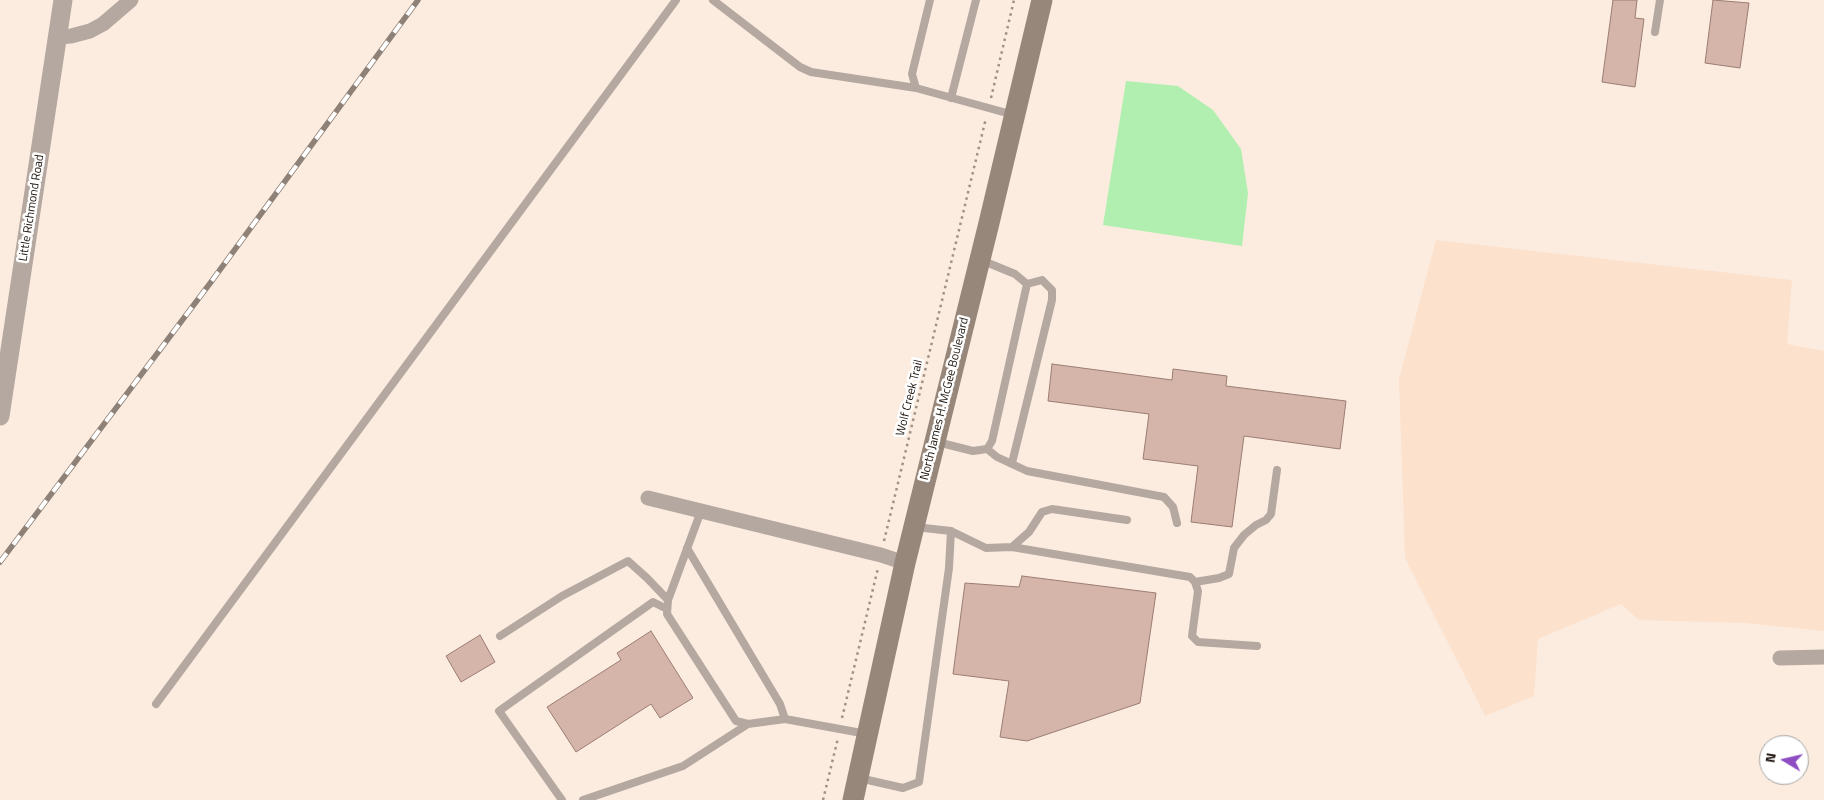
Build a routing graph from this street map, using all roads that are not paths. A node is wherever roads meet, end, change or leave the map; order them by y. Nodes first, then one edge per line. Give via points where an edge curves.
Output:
1 (63, 0) edge
2 (131, 0) edge
3 (676, 0) edge
4 (713, 0) edge
5 (930, 0) edge
6 (976, 0) edge
7 (1042, 0) edge
8 (1660, 0) edge
9 (1655, 32) dead end
10 (58, 38) junction
11 (916, 88) junction
12 (951, 98) junction
13 (1014, 115) junction
14 (980, 259) junction
15 (1027, 284) junction
16 (0, 416) edge
17 (935, 441) junction
18 (987, 449) junction
19 (1012, 464) junction
20 (1277, 470) dead end
21 (648, 498) dead end
22 (700, 511) junction
23 (1127, 520) dead end
24 (1177, 523) dead end
25 (913, 527) junction
26 (951, 531) junction
27 (1012, 547) junction
28 (687, 548) junction
29 (904, 563) junction
30 (1195, 582) junction
31 (668, 600) junction
32 (667, 609) junction
33 (500, 636) dead end
34 (1257, 646) dead end
35 (1824, 657) edge
36 (1780, 658) dead end
37 (156, 704) dead end
38 (785, 718) junction
39 (748, 724) junction
40 (867, 734) junction
41 (858, 778) junction
42 (562, 800) edge
43 (583, 800) edge
44 (853, 800) edge

1 - 10 street, Little Richmond Road
2 - 10 street via 90,31
3 - 37 lane
4 - 11 lane via 811,72
5 - 11 lane via 912,74
6 - 12 lane
7 - 13 main road, North James H. McGee Boulevard
8 - 9 lane
10 - 16 street, Little Richmond Road
11 - 12 lane
12 - 13 lane
13 - 14 main road, North James H. McGee Boulevard
14 - 15 lane via 1015,274
14 - 17 main road, North James H. McGee Boulevard
15 - 18 lane via 992,441
15 - 19 lane via 1042,280 1052,290 1052,300
17 - 18 lane via 973,452
17 - 25 main road, North James H. McGee Boulevard
18 - 19 lane
19 - 24 lane via 1027,471 1164,497 1173,508
20 - 30 lane via 1271,514 1244,535 1234,548 1229,574
21 - 22 street
22 - 28 lane
22 - 29 street
23 - 27 lane via 1052,509 1042,512 1029,532
25 - 26 lane
25 - 29 main road, North James H. McGee Boulevard
26 - 27 lane via 986,548
26 - 41 lane via 950,568 918,782 903,788
27 - 30 lane via 1190,577
28 - 31 lane
28 - 38 lane via 780,704
29 - 40 main road, North James H. McGee Boulevard
30 - 34 lane via 1198,591 1192,636 1198,642
31 - 32 lane
31 - 33 lane via 628,561 562,596
32 - 39 lane via 667,614 736,722
32 - 42 lane via 652,602 499,711
35 - 36 street
38 - 39 lane
38 - 40 lane
39 - 43 lane via 683,766
40 - 41 main road, North James H. McGee Boulevard
41 - 44 main road, North James H. McGee Boulevard

